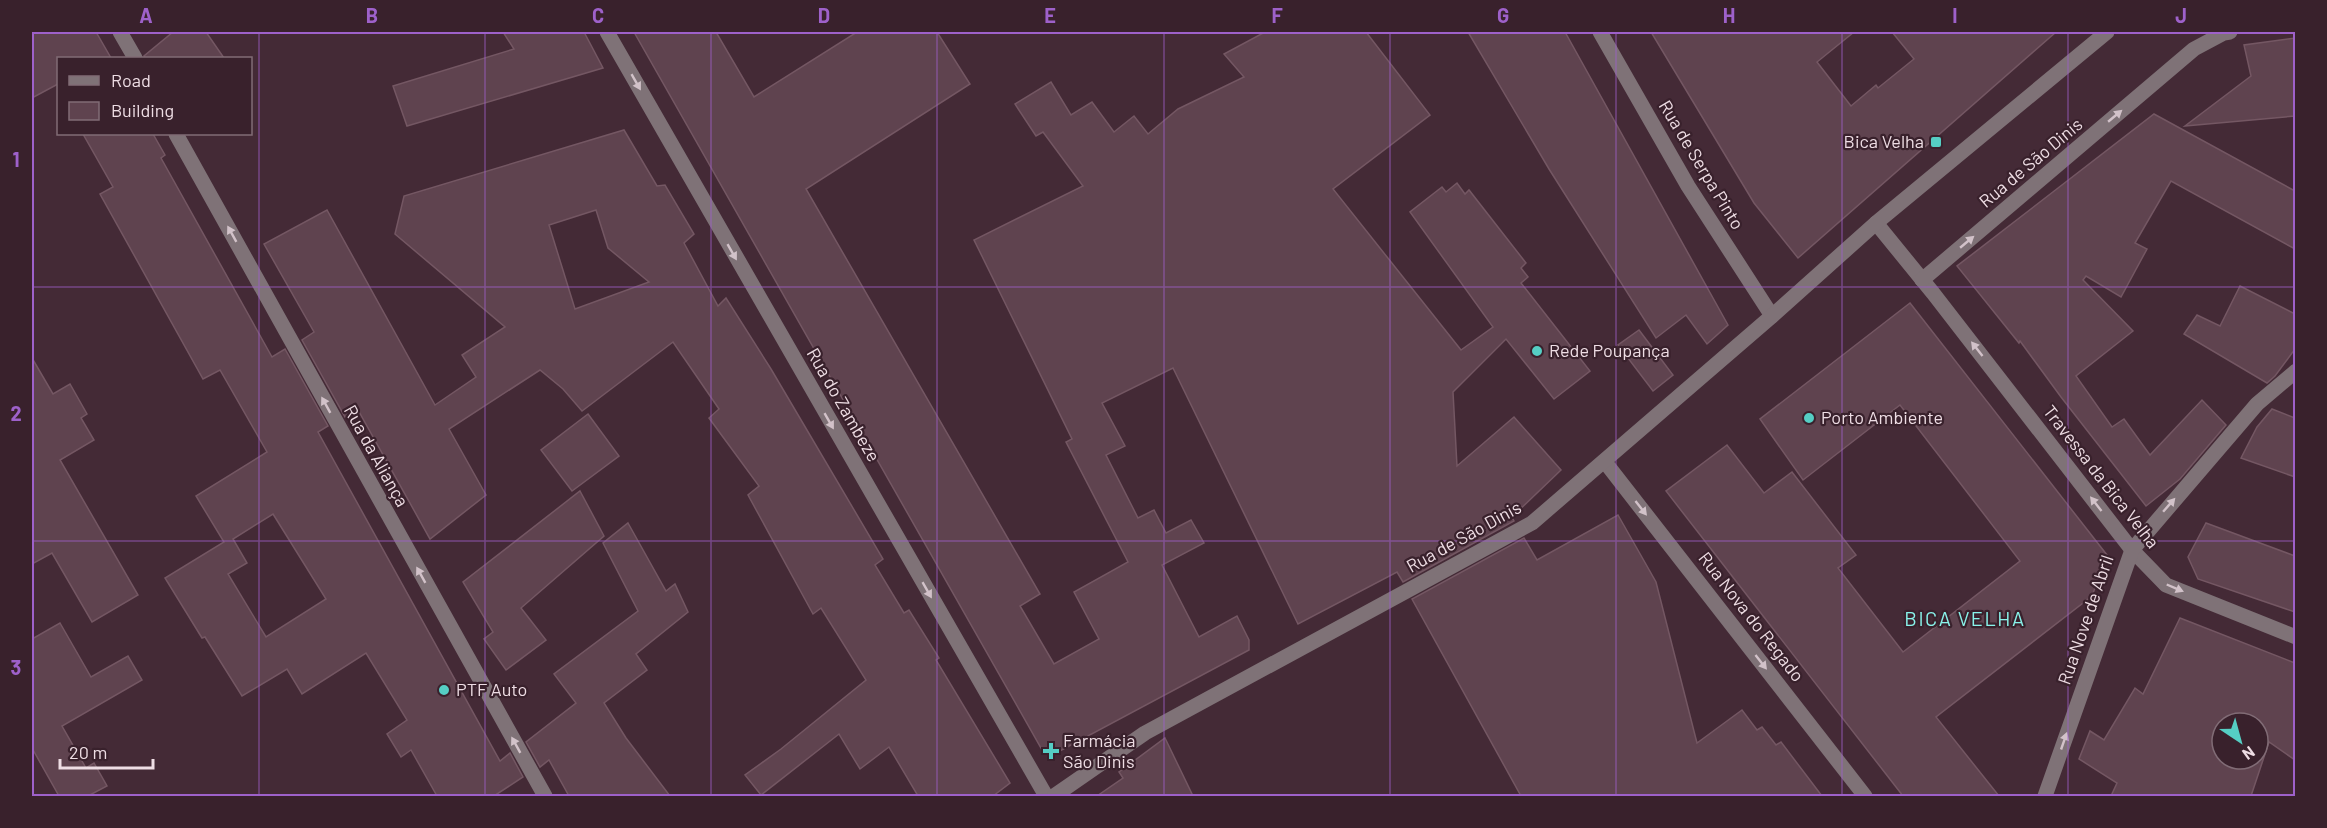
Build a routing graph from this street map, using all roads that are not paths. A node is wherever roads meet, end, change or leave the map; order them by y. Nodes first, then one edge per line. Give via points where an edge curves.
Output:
1 (120, 32) edge
2 (607, 32) edge
3 (1600, 32) edge
4 (2107, 32) edge
5 (2227, 32) edge
6 (134, 57) edge
7 (177, 135) edge
8 (1876, 223) junction
9 (1922, 280) junction
10 (1772, 316) junction
11 (2295, 370) edge
12 (1605, 462) junction
13 (2132, 550) junction
14 (2295, 637) edge
15 (544, 796) edge
16 (1046, 796) edge
17 (1054, 796) edge
18 (1865, 796) edge
19 (2044, 796) edge

1 - 6 street
2 -> 16 street, Rua do Zambeze
3 - 10 street, Rua de Serpa Pinto via 1688,186
4 - 8 street, Rua de São Dinis
9 -> 5 street, Rua de São Dinis via 2194,50
15 -> 7 street, Rua da Aliança
8 - 9 street
8 - 10 street, Rua de São Dinis
13 -> 9 street, Travessa da Bica Velha
10 - 12 street, Rua de São Dinis
13 -> 11 street, Rua Nove de Abril via 2257,404
12 - 17 street, Rua de São Dinis via 1532,523 1145,734
12 -> 18 street, Rua Nova do Regado
13 -> 14 street, Travessa da Bica Velha via 2166,585
19 -> 13 street, Rua Nove de Abril

